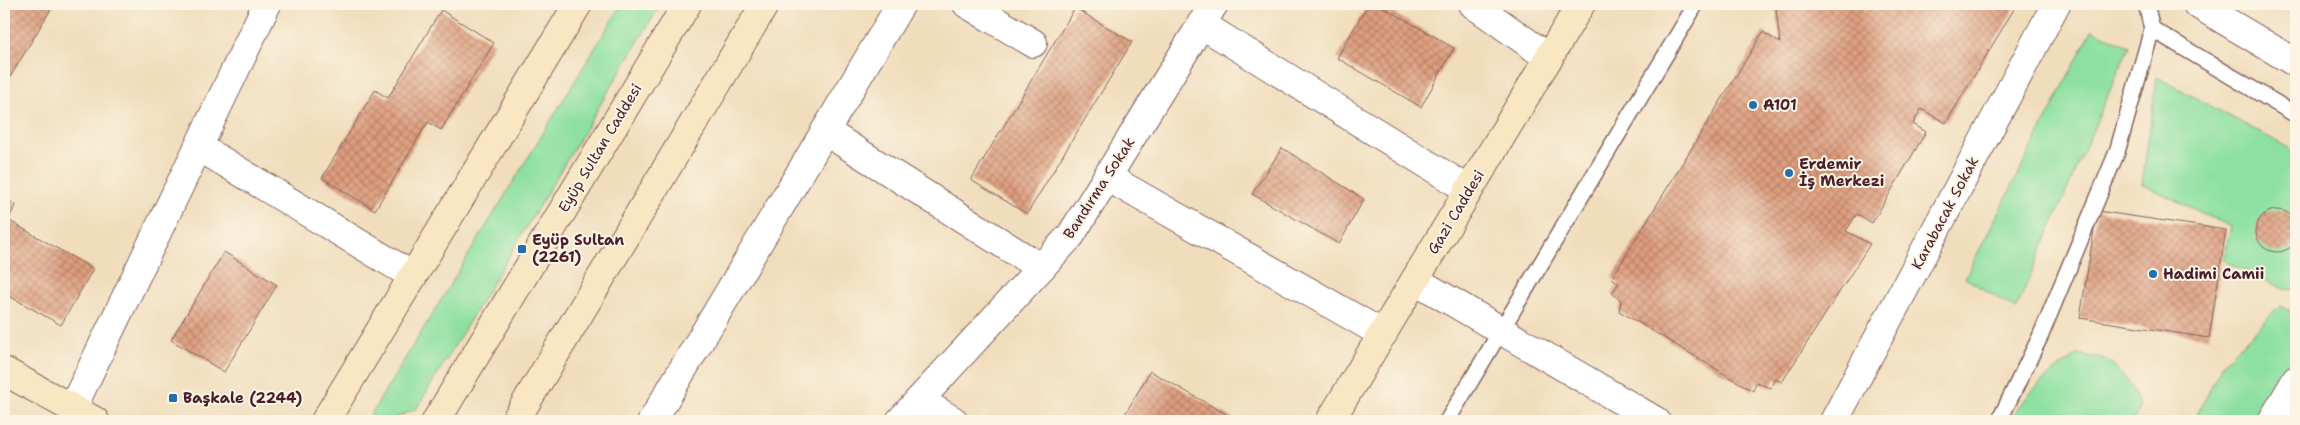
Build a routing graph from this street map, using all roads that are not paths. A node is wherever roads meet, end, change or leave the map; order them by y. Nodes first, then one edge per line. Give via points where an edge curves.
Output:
1 (268, 4) edge
2 (578, 4) edge
3 (687, 4) edge
4 (765, 4) edge
5 (901, 4) edge
6 (967, 4) edge
7 (1473, 4) edge
8 (1581, 4) edge
9 (1696, 4) edge
10 (2056, 4) edge
11 (2146, 4) edge
12 (2209, 7) edge
13 (1208, 14) edge
14 (2152, 29) junction
15 (1032, 43) dead end
16 (1549, 58) junction
17 (2296, 63) edge
18 (2296, 115) edge
19 (825, 131) junction
20 (199, 147) junction
21 (1106, 177) junction
22 (1469, 190) junction
23 (1041, 268) junction
24 (413, 276) junction
25 (1415, 280) junction
26 (1502, 331) junction
27 (1383, 334) junction
28 (4, 371) edge
29 (2296, 380) edge
30 (534, 388) junction
31 (919, 400) junction
32 (84, 415) edge
33 (435, 420) edge
34 (325, 421) edge
35 (515, 421) edge
36 (525, 421) edge
37 (652, 421) edge
38 (900, 421) edge
39 (954, 421) edge
40 (1330, 421) edge
41 (1447, 421) edge
42 (1656, 421) edge
43 (1834, 421) edge
44 (1999, 421) edge
45 (2272, 421) edge

1 - 20 street
2 - 24 street
3 - 33 street, Eyüp Sultan Caddesi
4 - 30 street
5 - 19 street
6 - 15 street
7 - 16 street
8 - 16 street, Gazi Caddesi
9 - 26 lane
10 - 43 street, Karabacak Sokak
11 - 14 lane
12 - 17 street
13 - 21 street, Bandırma Sokak
13 - 22 street
14 - 18 lane
14 - 44 lane via 2117,152 2040,336
16 - 22 street, Gazi Caddesi
19 - 23 street
19 - 37 street
20 - 24 street
20 - 32 street
21 - 23 street, Bandırma Sokak via 1071,235
21 - 27 street
22 - 25 street, Gazi Caddesi
23 - 31 street, Bandırma Sokak
24 - 34 street
25 - 26 street
25 - 27 street, Gazi Caddesi
26 - 41 lane
26 - 42 street
27 - 40 street, Gazi Caddesi
28 - 32 street
29 - 45 street
30 - 35 street
30 - 36 street
31 - 38 street, Bandırma Sokak
31 - 39 street

